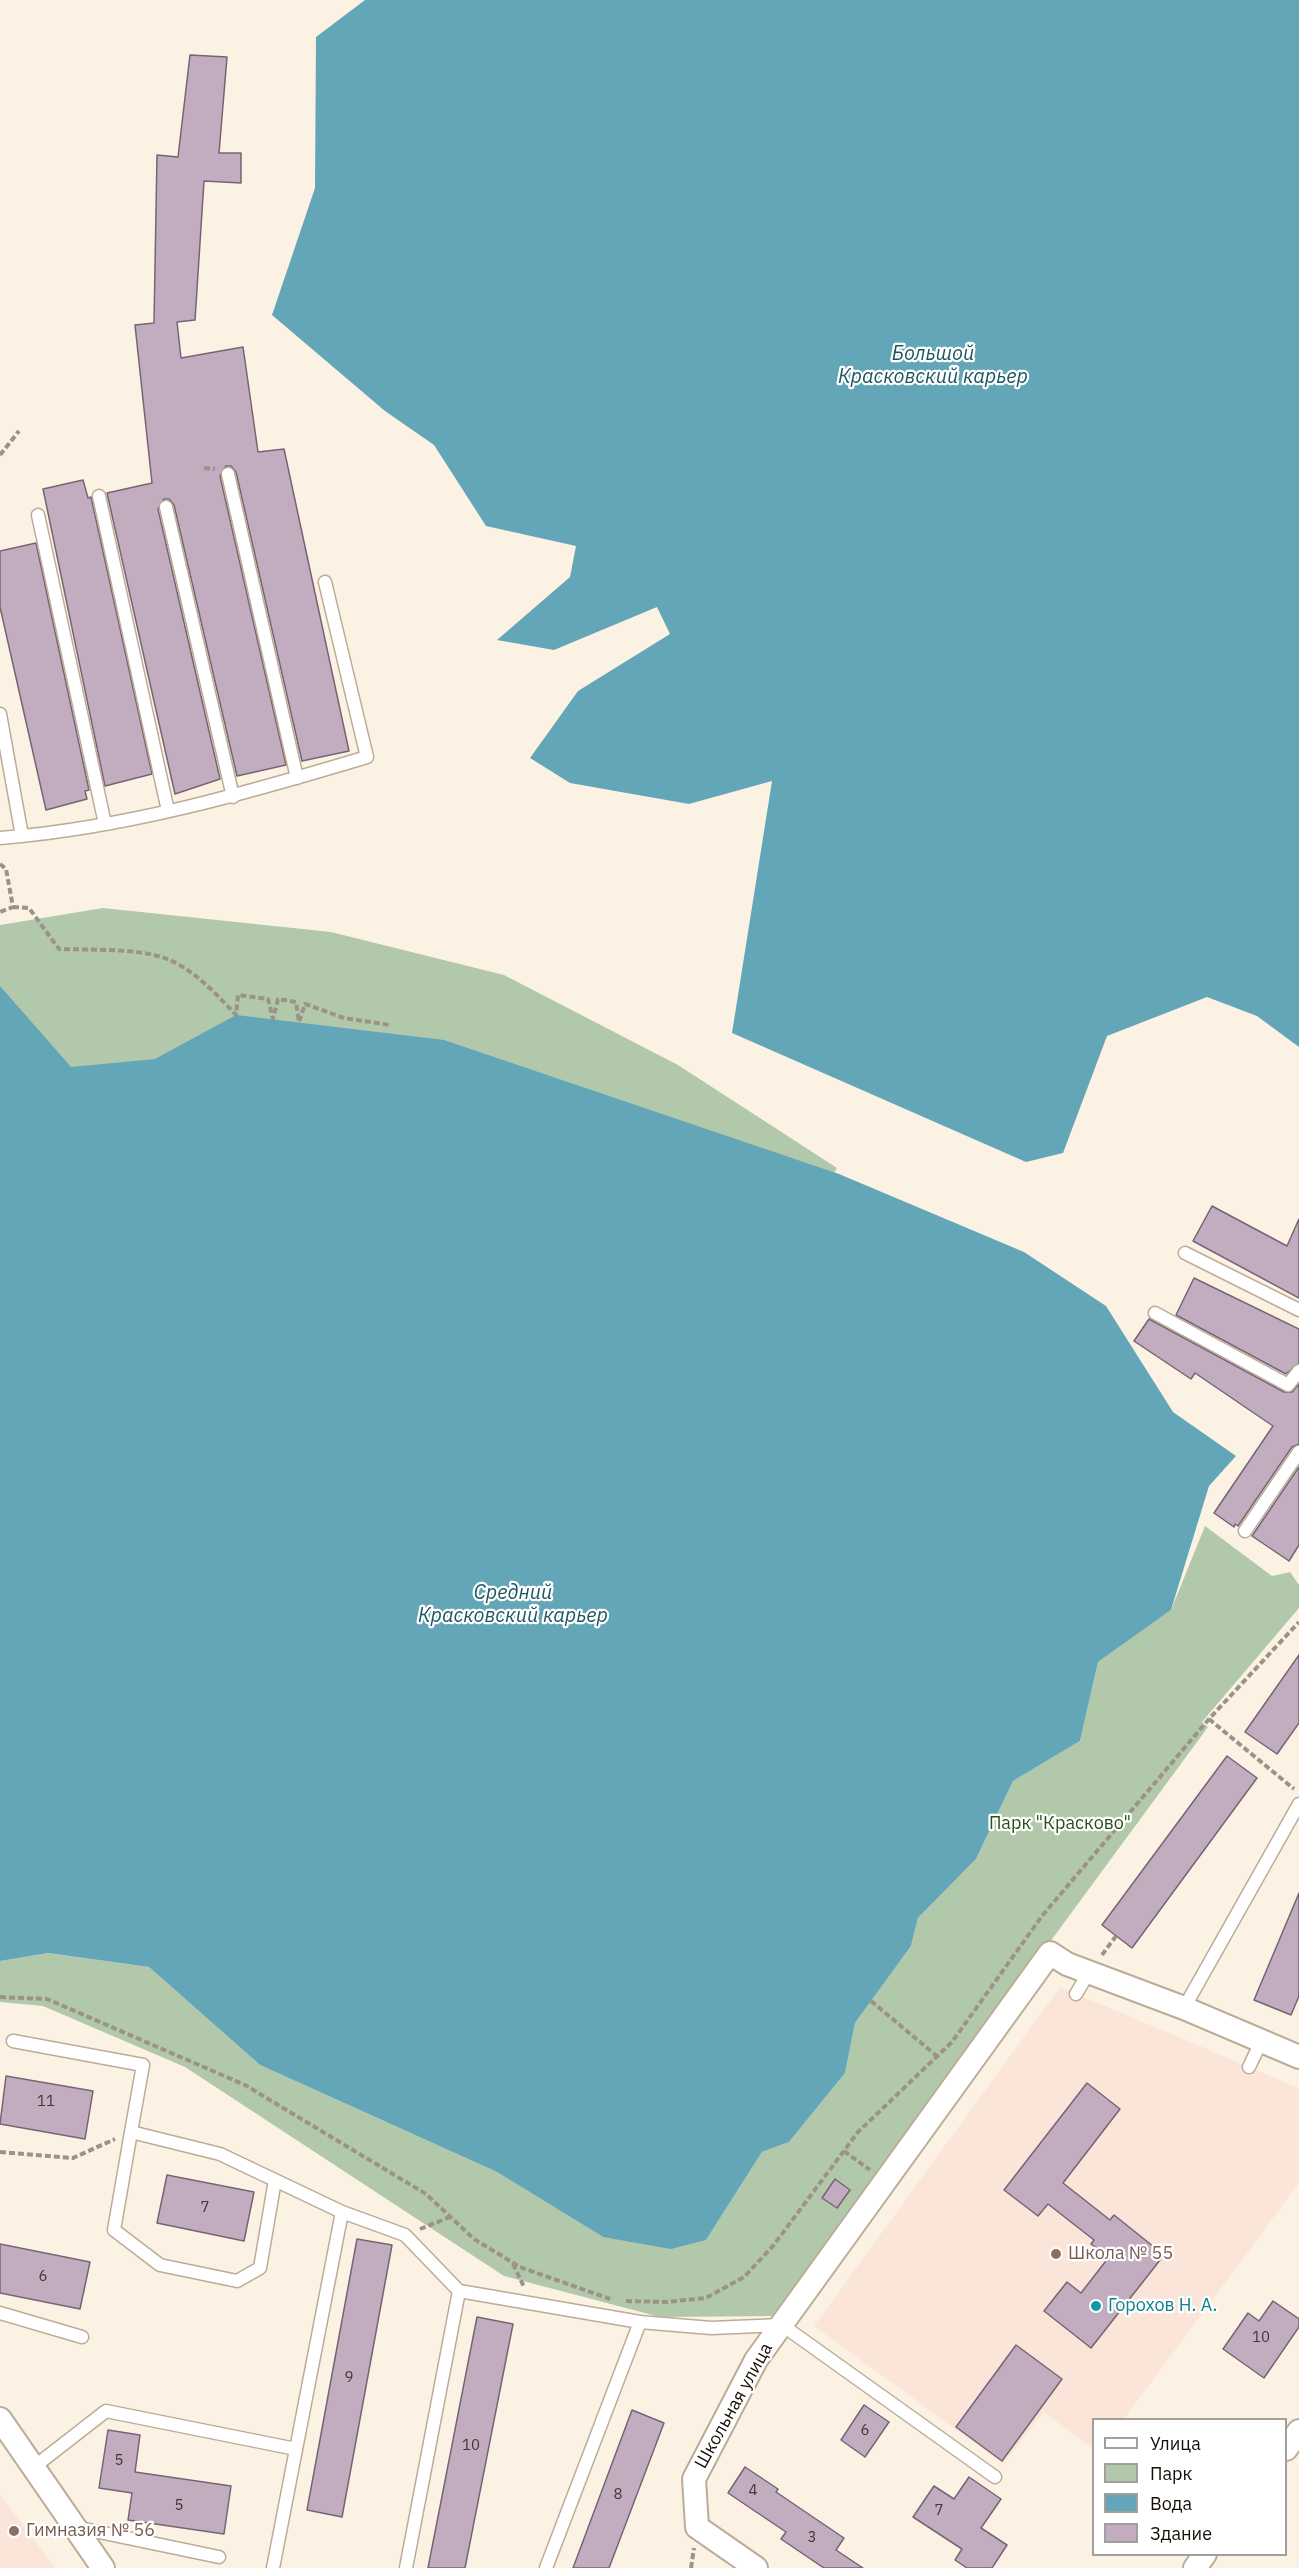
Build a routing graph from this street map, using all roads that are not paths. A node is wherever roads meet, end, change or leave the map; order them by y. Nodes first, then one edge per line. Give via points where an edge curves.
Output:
1 (228, 474) dead end
2 (99, 496) dead end
3 (166, 507) dead end
4 (38, 515) dead end
5 (325, 582) dead end
6 (0, 714) edge
7 (297, 778) junction
8 (233, 797) junction
9 (168, 811) junction
10 (105, 824) junction
11 (22, 836) junction
12 (0, 838) edge
13 (1185, 1253) dead end
14 (1299, 1311) edge
15 (1155, 1313) dead end
16 (1299, 1371) edge
17 (1299, 1452) edge
18 (1245, 1531) dead end
19 (1299, 1804) edge
20 (1093, 1968) junction
21 (1076, 1994) dead end
22 (1184, 2008) junction
23 (13, 2041) dead end
24 (1261, 2042) junction
25 (1299, 2057) edge
26 (1249, 2067) dead end
27 (131, 2132) junction
28 (275, 2180) junction
29 (342, 2212) junction
30 (459, 2291) junction
31 (0, 2313) edge
32 (640, 2322) junction
33 (782, 2325) junction
34 (82, 2337) dead end
35 (0, 2419) edge
36 (1299, 2431) edge
37 (1287, 2448) edge
38 (296, 2449) junction
39 (34, 2467) junction
40 (995, 2477) dead end
41 (74, 2527) junction
42 (219, 2557) dead end
43 (103, 2568) edge
44 (273, 2568) edge
45 (406, 2568) edge
46 (546, 2568) edge
47 (756, 2568) edge

1 - 7 lane
2 - 9 lane
3 - 8 lane
4 - 10 lane
5 - 7 lane via 367,757
6 - 11 lane
7 - 8 lane
8 - 9 lane
9 - 10 lane
10 - 11 lane
11 - 12 lane
13 - 14 lane
15 - 16 lane via 1288,1385
17 - 18 lane
19 - 22 lane
20 - 21 lane
20 - 22 street
20 - 33 street via 1066,1964 1050,1953
22 - 24 street
23 - 27 lane via 143,2065
24 - 25 street
24 - 26 lane
27 - 28 lane via 220,2154
27 - 28 lane via 114,2230 160,2265 237,2282 260,2268
28 - 29 lane
29 - 30 lane via 405,2235
29 - 38 lane
30 - 32 lane
30 - 45 lane
31 - 34 lane
32 - 33 lane via 711,2328
32 - 46 lane
33 - 40 lane
33 - 47 street, Школьная улица via 756,2360 694,2479 697,2527
35 - 39 street
36 - 37 street
38 - 39 lane via 106,2411
38 - 44 lane
39 - 41 street
41 - 42 lane
41 - 43 street

